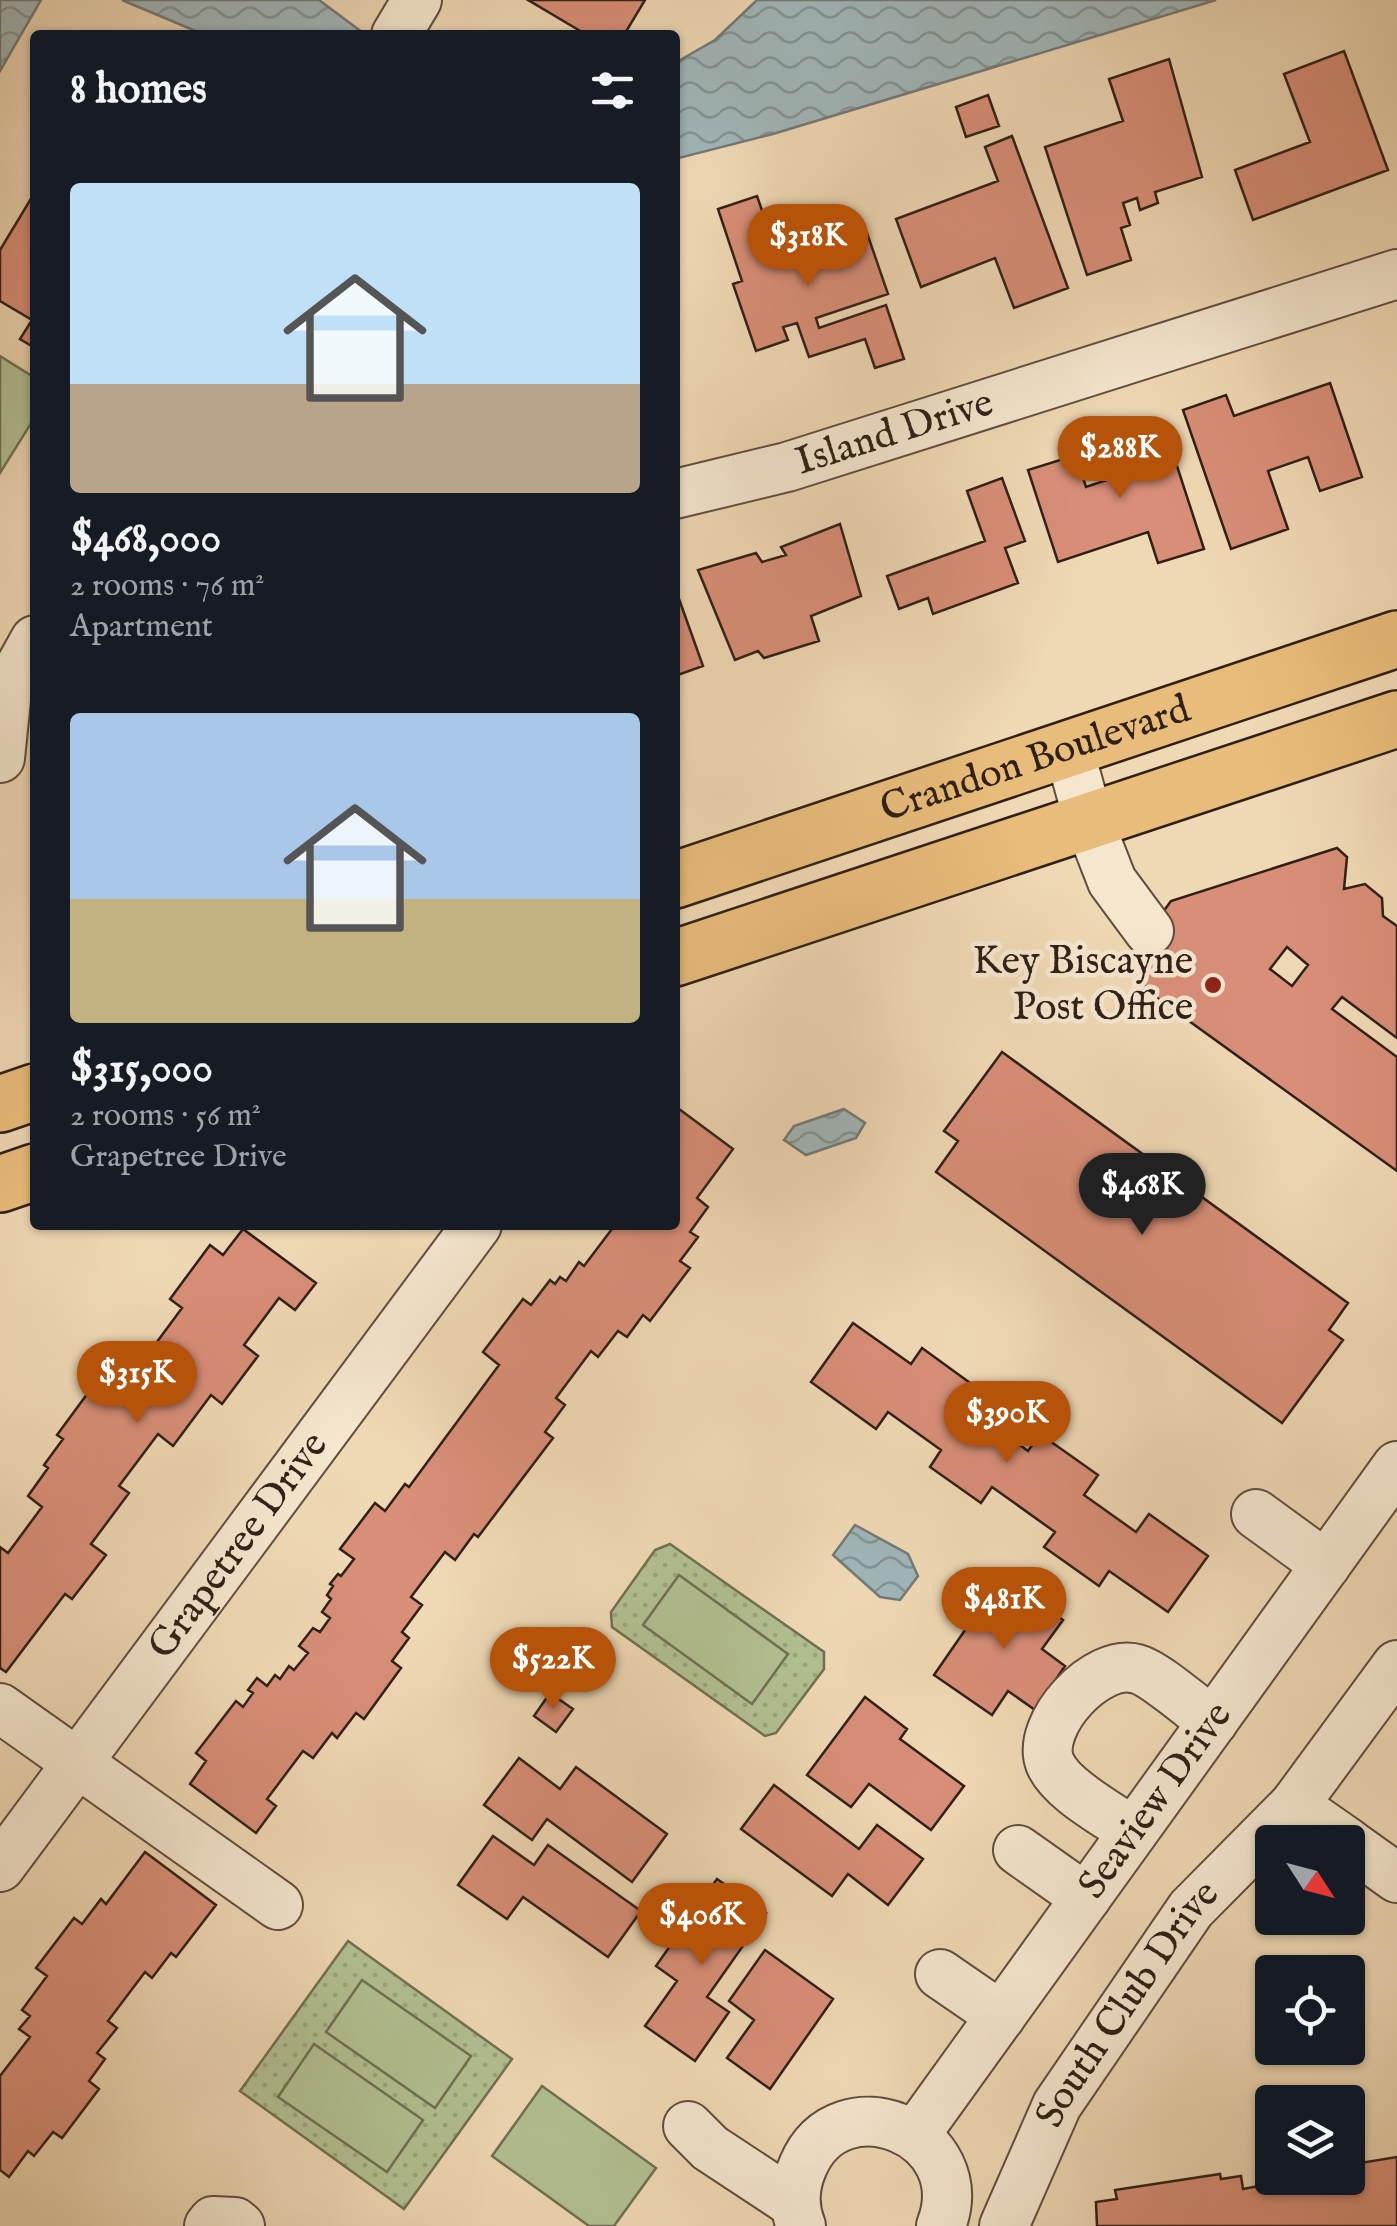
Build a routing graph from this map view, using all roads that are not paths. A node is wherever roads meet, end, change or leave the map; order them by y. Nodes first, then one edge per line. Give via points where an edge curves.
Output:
1 (416, 0) edge
2 (399, 30) edge
3 (1397, 274) edge
4 (680, 493) edge
5 (1397, 639) edge
6 (30, 649) edge
7 (1397, 719) edge
8 (1069, 750) junction
9 (0, 758) edge
10 (1089, 822) junction
11 (680, 878) edge
12 (1149, 931) dead end
13 (680, 956) edge
14 (30, 1094) edge
15 (0, 1104) edge
16 (30, 1174) edge
17 (0, 1184) edge
18 (474, 1230) edge
19 (1397, 1466) edge
20 (1256, 1514) dead end
21 (1326, 1565) junction
22 (1397, 1665) edge
23 (0, 1708) edge
24 (1213, 1722) junction
25 (76, 1763) junction
26 (1294, 1805) junction
27 (1322, 1825) edge
28 (1133, 1832) junction
29 (1018, 1850) dead end
30 (1365, 1856) edge
31 (0, 1867) edge
32 (1397, 1878) edge
33 (1086, 1898) junction
34 (278, 1905) dead end
35 (940, 1974) dead end
36 (1001, 2016) junction
37 (688, 2126) dead end
38 (915, 2135) junction
39 (796, 2218) edge
40 (209, 2226) edge
41 (240, 2226) edge
42 (940, 2226) edge
43 (1004, 2226) edge

1 - 2 street
3 - 4 street, Island Drive via 787,466
5 - 8 main road, Crandon Boulevard
6 - 9 street via 8,690
7 - 10 main road, Crandon Boulevard
8 - 10 street
8 - 11 main road, Crandon Boulevard
10 - 12 street via 1112,881
10 - 13 main road, Crandon Boulevard
14 - 15 main road
16 - 17 main road
18 - 25 street, Grapetree Drive
19 - 21 street, Seaview Drive
20 - 21 street
21 - 24 street, Seaview Drive
22 - 26 street, South Club Drive
23 - 25 street
24 - 28 street, Seaview Drive
24 - 28 street via 1138,1669 1118,1668 1081,1687 1052,1726 1048,1760 1061,1781
25 - 31 street, Grapetree Drive
25 - 34 street
26 - 27 street
26 - 43 street, South Club Drive via 1192,1909 1057,2105
28 - 33 street, Seaview Drive
29 - 33 street
30 - 32 street
33 - 36 street, Seaview Drive
35 - 36 street
36 - 38 street, Seaview Drive
37 - 39 street
38 - 39 street via 869,2121 823,2138 797,2180
38 - 42 street via 942,2170 947,2192
40 - 41 street via 213,2220

